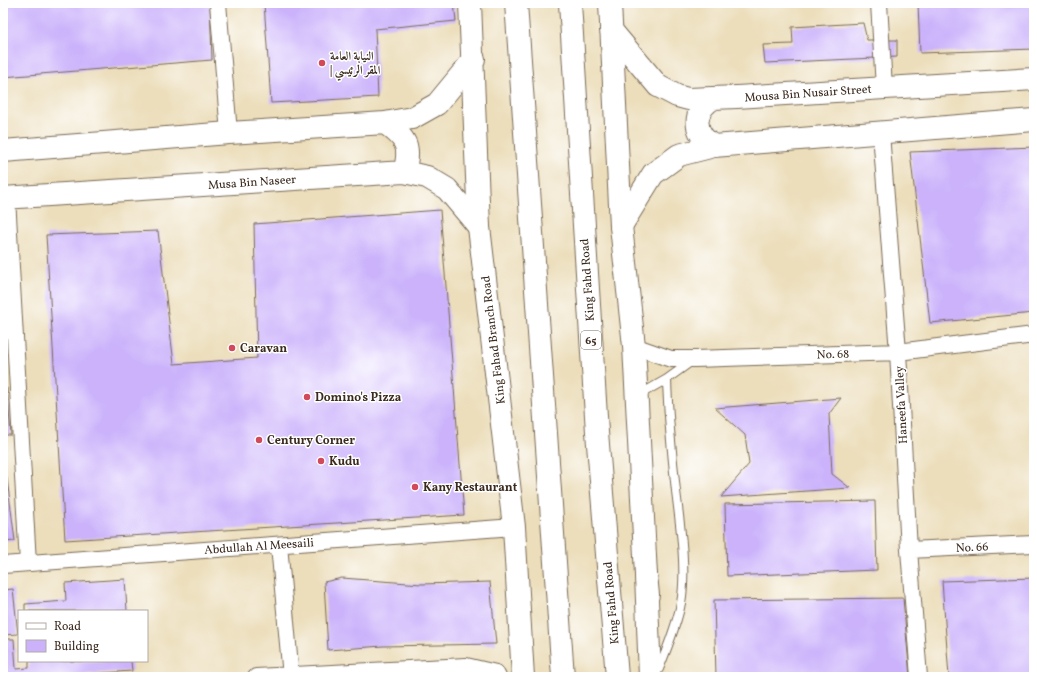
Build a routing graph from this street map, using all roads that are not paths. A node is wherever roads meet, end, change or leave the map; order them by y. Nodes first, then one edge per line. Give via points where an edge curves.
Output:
1 (218, 3) edge
2 (470, 3) edge
3 (516, 3) edge
4 (570, 3) edge
5 (610, 3) edge
6 (879, 3) edge
7 (611, 30) junction
8 (474, 60) junction
9 (1034, 78) edge
10 (884, 88) junction
11 (714, 98) junction
12 (1034, 120) edge
13 (385, 123) junction
14 (229, 133) junction
15 (880, 133) junction
16 (714, 146) junction
17 (3, 151) edge
18 (404, 172) junction
19 (5, 198) edge
20 (621, 226) junction
21 (479, 227) junction
22 (1034, 334) edge
23 (634, 346) junction
24 (898, 352) junction
25 (695, 359) junction
26 (667, 379) junction
27 (636, 396) junction
28 (514, 527) junction
29 (1034, 544) edge
30 (279, 545) junction
31 (910, 550) junction
32 (28, 563) junction
33 (3, 565) edge
34 (656, 674) edge
35 (291, 676) edge
36 (256, 677) edge
37 (498, 677) edge
38 (523, 677) edge
39 (563, 677) edge
40 (617, 677) edge
41 (919, 677) edge

1 - 14 street
2 - 8 main road, King Fahad Branch Road
3 - 39 main road
4 - 40 main road, King Fahd Road / 65 via 597,432
5 - 7 main road
6 - 10 street
7 - 11 main road, Mousa Bin Nusair Street via 658,86 688,99
7 - 20 main road
8 - 13 main road via 437,104 412,118
8 - 21 main road, King Fahad Branch Road
9 - 10 main road, Mousa Bin Nusair Street
10 - 11 main road, Mousa Bin Nusair Street
11 - 16 main road via 702,108 697,122 702,137
12 - 15 main road
13 - 14 main road
13 - 18 main road via 400,134 406,144 407,160
14 - 17 main road
15 - 16 main road
15 - 24 street, Haneefa Valley
16 - 20 main road via 679,155 653,174
18 - 19 main road, Musa Bin Naseer
18 - 21 main road, Musa Bin Naseer via 427,177 447,189
19 - 32 street
20 - 23 main road
21 - 28 main road, King Fahad Branch Road
22 - 24 street, No. 68
23 - 25 street, No. 68 via 671,359
23 - 27 main road
24 - 25 street, No. 68
24 - 31 street, Haneefa Valley
25 - 26 lane
26 - 27 lane
26 - 34 lane via 683,588 670,641
27 - 34 main road via 646,575
28 - 30 street, Abdullah Al Meesaili
28 - 38 main road, King Fahad Branch Road
29 - 31 street, No. 66
30 - 32 street, Abdullah Al Meesaili
30 - 35 street
31 - 41 street, Haneefa Valley
32 - 33 street, Abdullah Al Meesaili
35 - 36 street
35 - 37 street via 466,666 496,673

